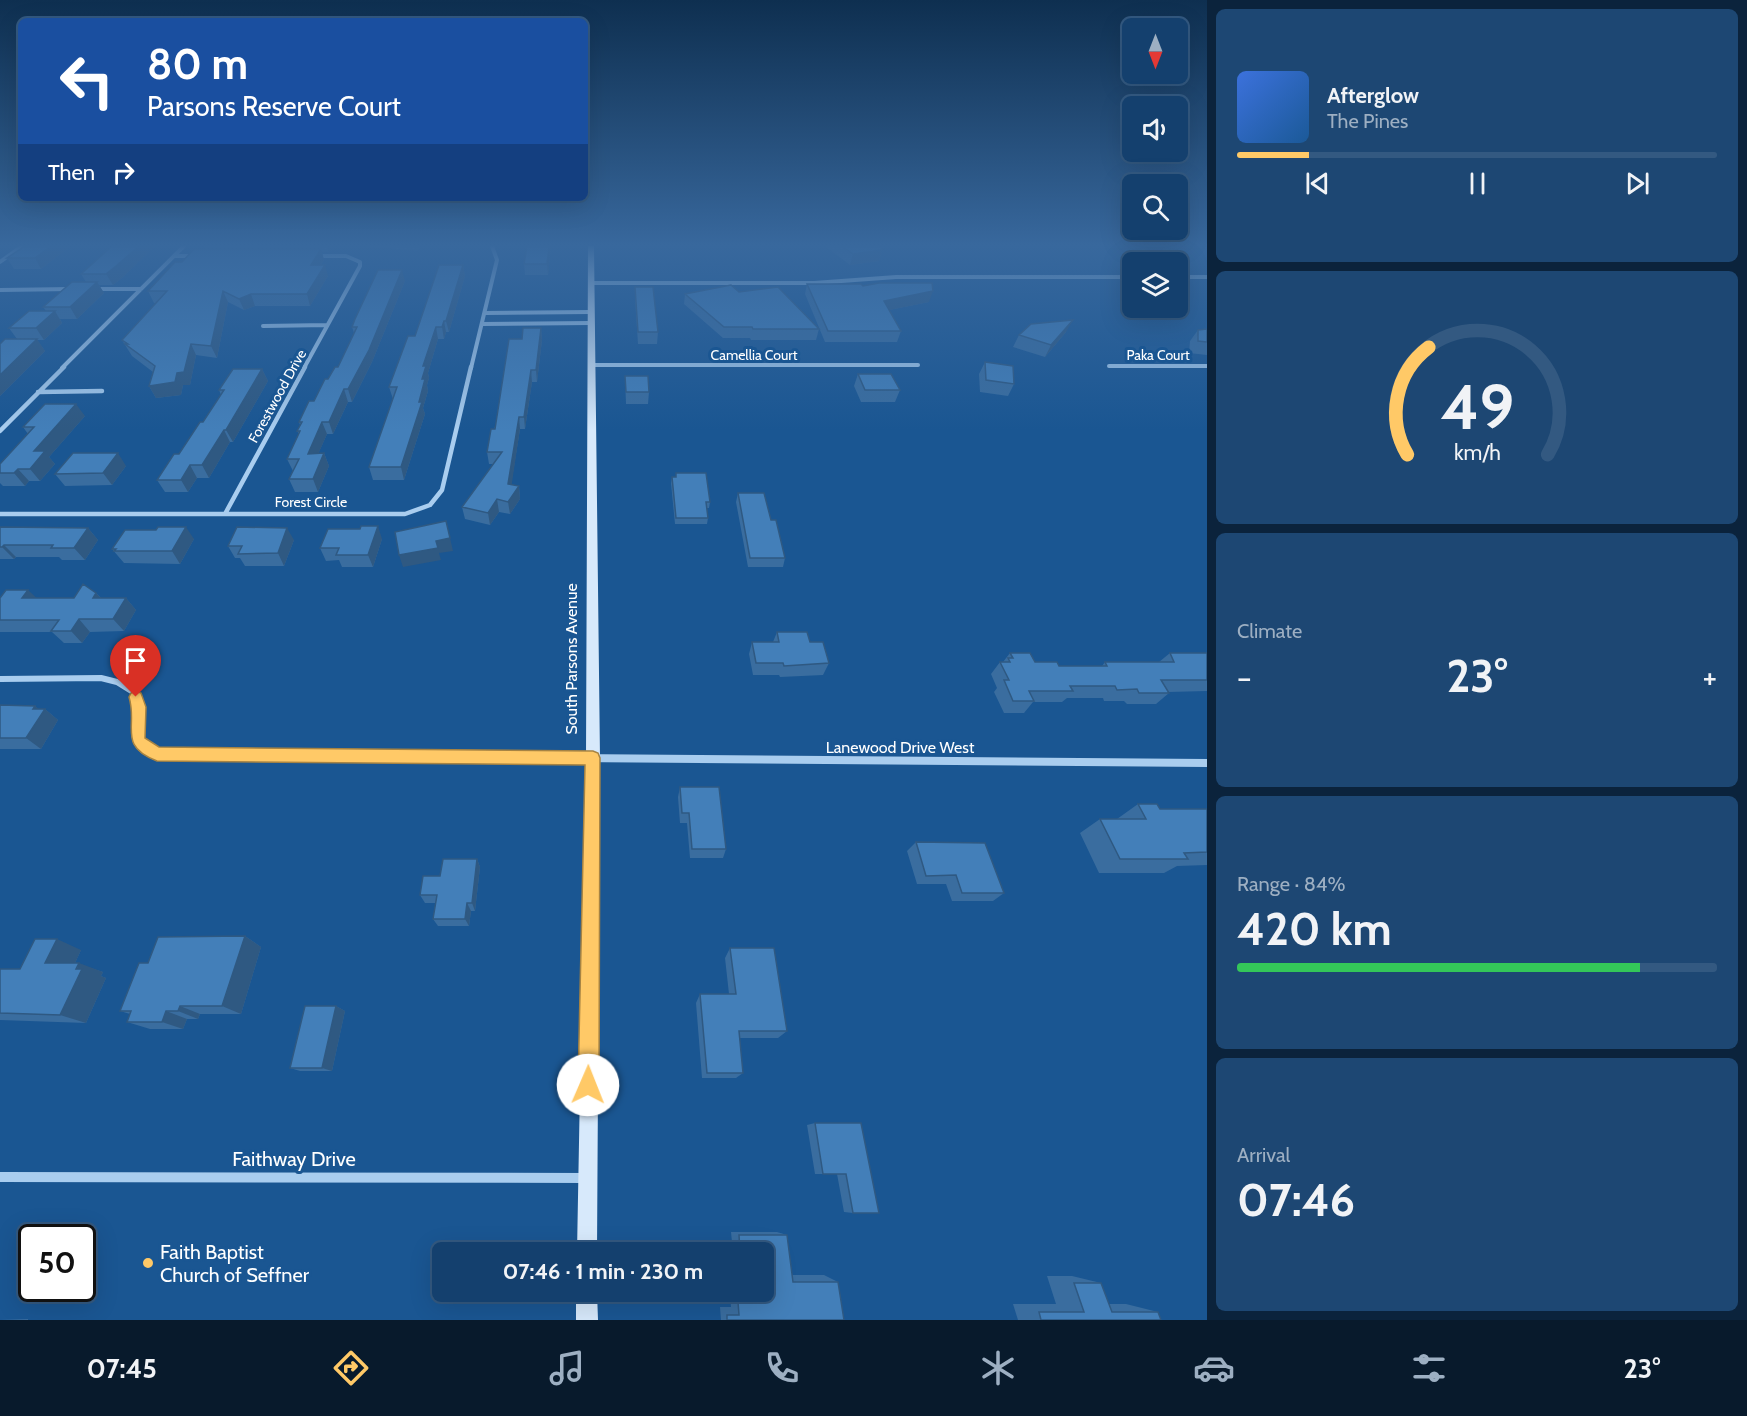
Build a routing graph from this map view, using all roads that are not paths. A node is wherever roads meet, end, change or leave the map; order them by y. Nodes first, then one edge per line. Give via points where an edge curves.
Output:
1 (122, 308) edge
2 (336, 308) edge
3 (486, 308) edge
4 (590, 308) edge
5 (590, 312) junction
6 (485, 313) junction
7 (590, 323) junction
8 (482, 324) junction
9 (327, 325) junction
10 (263, 326) dead end
11 (591, 365) junction
12 (918, 365) dead end
13 (1109, 366) dead end
14 (1207, 366) edge
15 (102, 391) dead end
16 (38, 392) junction
17 (0, 431) edge
18 (0, 514) edge
19 (225, 514) junction
20 (0, 679) edge
21 (593, 758) junction
22 (1207, 763) edge
23 (0, 1177) edge
24 (587, 1178) junction
25 (587, 1242) edge
26 (587, 1302) edge
27 (587, 1320) edge

1 - 16 street
2 - 9 street, Forestwood Drive
3 - 6 street, Forest Circle
4 - 5 main road, South Parsons Avenue
5 - 6 street
5 - 7 main road, South Parsons Avenue
6 - 8 street, Forest Circle
7 - 8 street
7 - 11 main road, South Parsons Avenue
8 - 19 street, Forest Circle via 442,490 430,505 405,514
9 - 10 street
9 - 19 street, Forestwood Drive
11 - 12 street, Camellia Court
11 - 21 main road, South Parsons Avenue
13 - 14 street, Paka Court
15 - 16 street
16 - 17 street
18 - 19 street, Forest Circle
20 - 21 street, Lanewood Drive West via 117,681 136,697 138,741 157,754
21 - 22 street, Lanewood Drive West
21 - 24 main road, South Parsons Avenue
23 - 24 street, Faithway Drive
24 - 25 main road, South Parsons Avenue
26 - 27 main road

